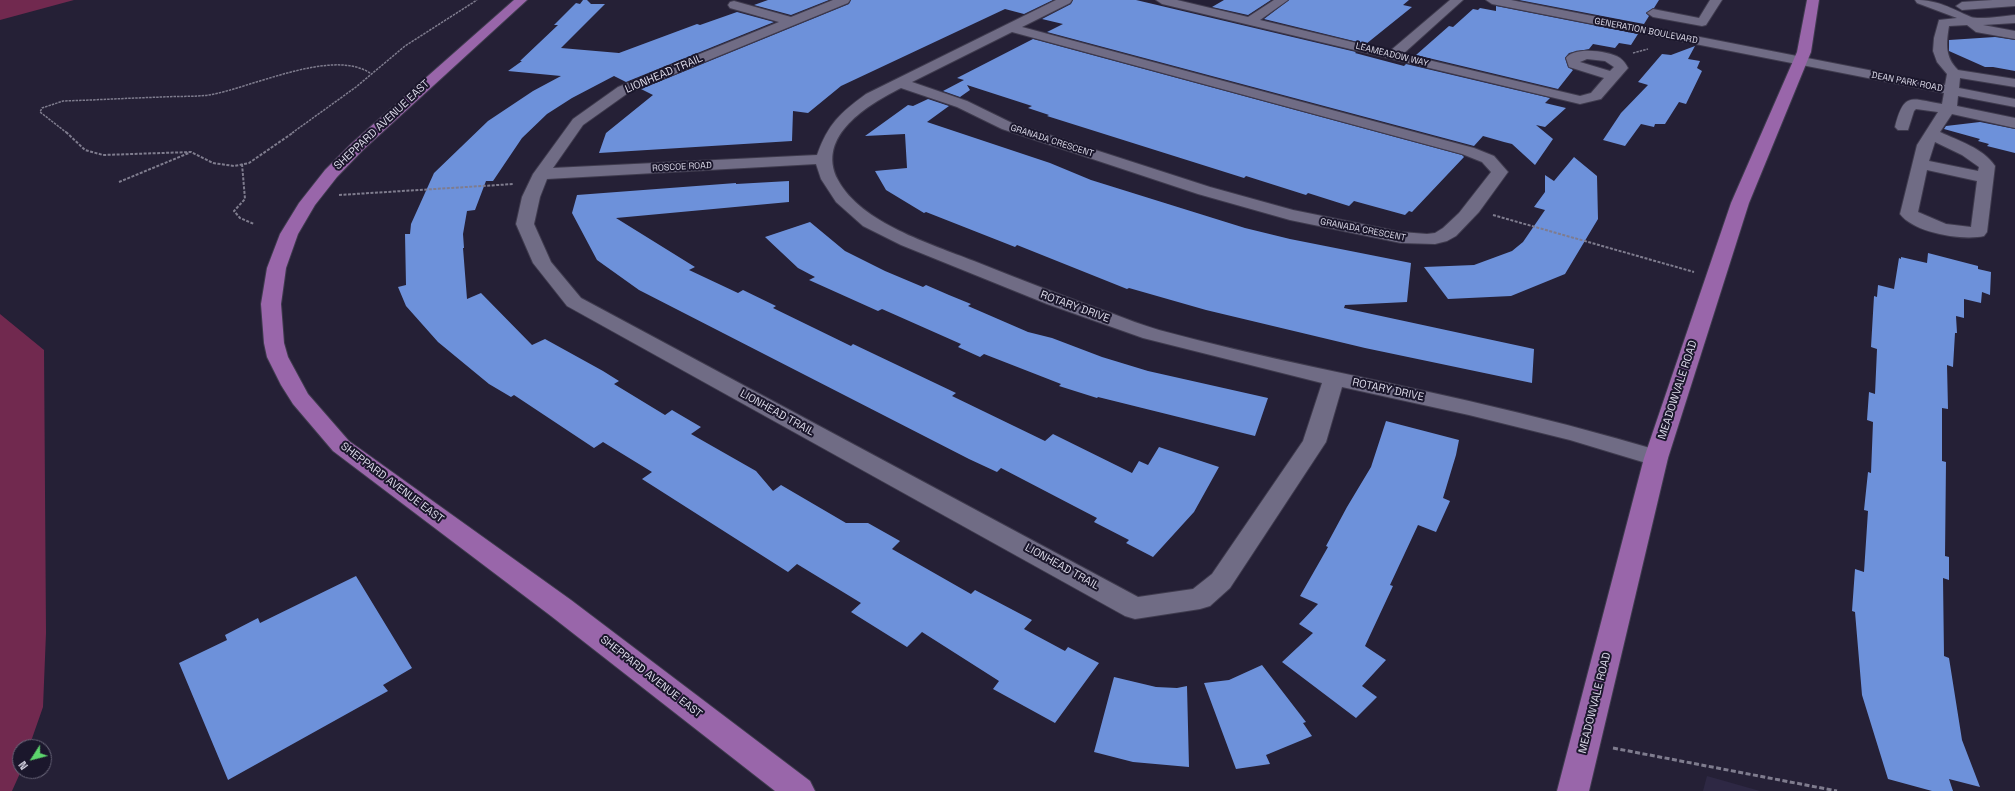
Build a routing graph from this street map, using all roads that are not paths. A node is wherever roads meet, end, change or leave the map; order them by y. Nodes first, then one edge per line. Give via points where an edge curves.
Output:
1 (521, 0) edge
2 (844, 0) edge
3 (1066, 0) edge
4 (1162, 0) edge
5 (1282, 0) edge
6 (1457, 0) edge
7 (1492, 0) edge
8 (1716, 0) edge
9 (1813, 0) edge
10 (1921, 0) edge
11 (1948, 0) edge
12 (2015, 2) edge
13 (734, 5) dead end
14 (1962, 6) junction
15 (1653, 13) dead end
16 (2015, 19) edge
17 (1996, 20) junction
18 (790, 21) junction
19 (1250, 21) junction
20 (1969, 22) junction
21 (1011, 28) junction
22 (2015, 35) edge
23 (1393, 55) junction
24 (1799, 60) junction
25 (1954, 73) junction
26 (1613, 76) junction
27 (900, 82) junction
28 (2015, 84) edge
29 (1952, 90) junction
30 (2015, 102) edge
31 (1949, 109) junction
32 (2015, 123) edge
33 (1903, 127) dead end
34 (1931, 134) junction
35 (824, 159) junction
36 (1921, 164) junction
37 (539, 178) junction
38 (1986, 178) junction
39 (1334, 379) junction
40 (1656, 458) junction
41 (799, 791) edge
42 (1573, 791) edge

1 - 41 main road, SHEPPARD AVENUE EAST via 351,151 312,197 282,248 272,280 270,314 274,344 298,396 320,425 341,446 561,608
2 - 18 street, LIONHEAD TRAIL
3 - 21 street
4 - 19 street, LEAMEADOW WAY
5 - 19 street
6 - 23 street
7 - 24 street, GENERATION BOULEVARD
8 - 15 street via 1702,22
9 - 24 main road, MEADOWVALE ROAD via 1804,52
10 - 20 street via 1960,15
11 - 14 street
12 - 14 street
13 - 18 street
14 - 17 street
16 - 17 street
17 - 20 street
18 - 37 street, LIONHEAD TRAIL via 624,90 578,122
19 - 23 street, LEAMEADOW WAY
20 - 22 street via 1981,29
20 - 25 street via 1943,24 1938,49 1944,65
21 - 27 street
21 - 27 street, GRANADA CRESCENT via 1468,151 1488,159 1500,172 1460,222 1440,237 1410,239 1336,226 1263,209 1006,126 962,104
23 - 26 street, LEAMEADOW WAY via 1580,100 1597,96
24 - 29 street, DEAN PARK ROAD
24 - 40 main road, MEADOWVALE ROAD via 1740,204
25 - 28 street
25 - 29 street
26 - 26 street, LEAMEADOW WAY via 1574,64 1573,58 1583,55 1610,59 1621,66
27 - 35 street via 871,97 849,114 832,134
29 - 30 street, DEAN PARK ROAD
29 - 31 street
31 - 32 street
31 - 33 street via 1913,104 1908,109
31 - 34 street
34 - 36 street via 1925,145
34 - 38 street via 1980,158 1987,166
35 - 37 street, ROSCOE ROAD
35 - 39 street, ROTARY DRIVE via 829,179 842,198 869,222 908,242 1054,300 1150,334
36 - 38 street
36 - 38 street via 1909,214 1923,223 1944,229 1964,233 1978,232
37 - 39 street, LIONHEAD TRAIL via 530,197 525,224 542,263 574,302 1135,608 1200,599 1221,581 1314,442
39 - 40 street, ROTARY DRIVE via 1575,434
40 - 42 main road, MEADOWVALE ROAD

